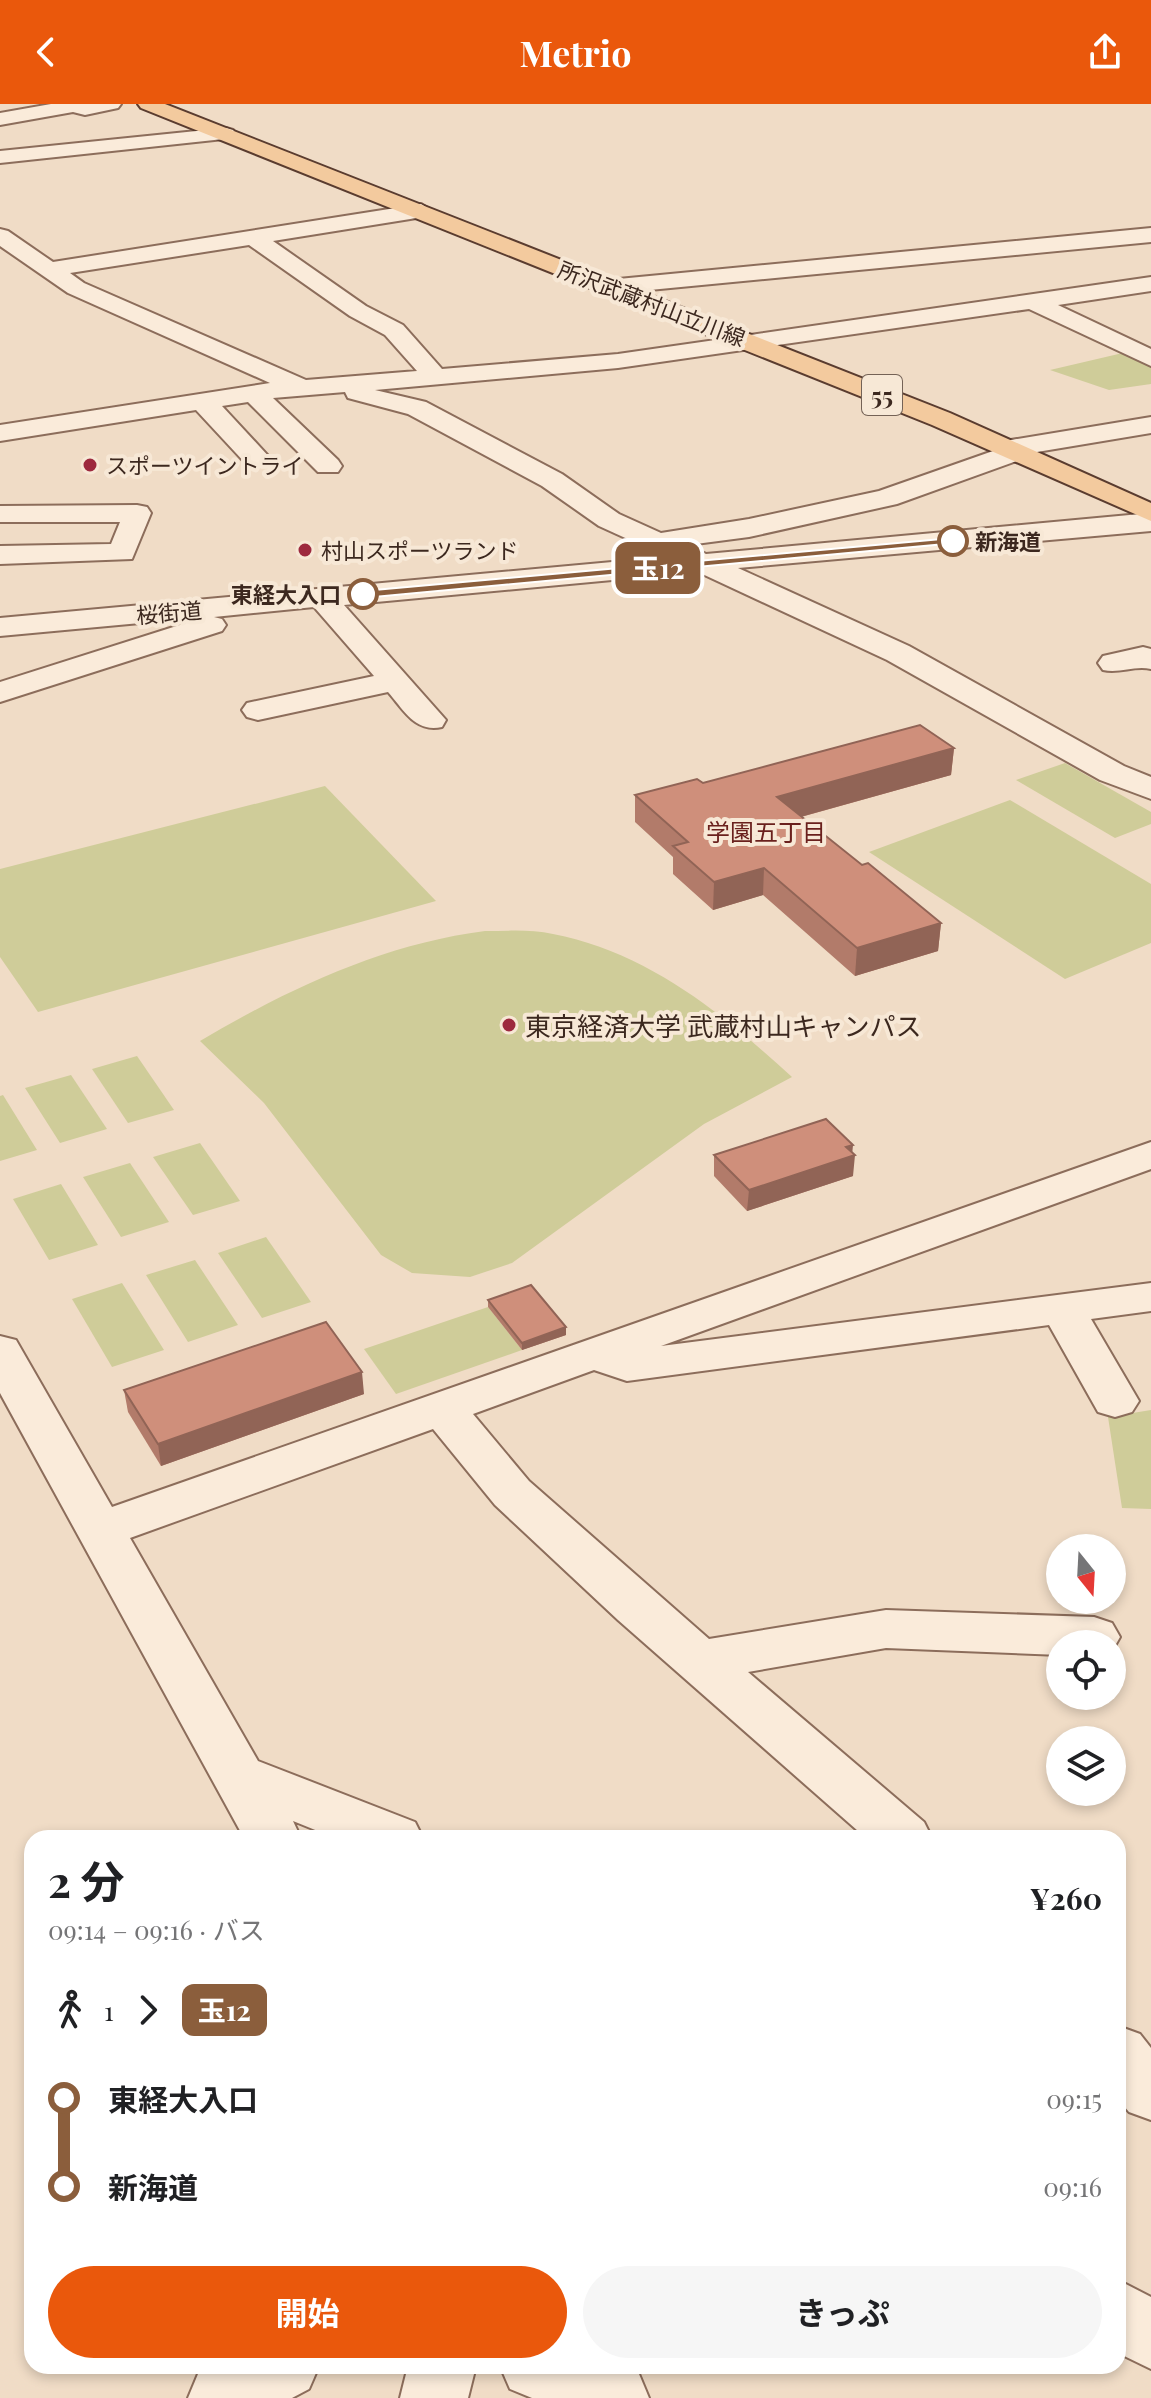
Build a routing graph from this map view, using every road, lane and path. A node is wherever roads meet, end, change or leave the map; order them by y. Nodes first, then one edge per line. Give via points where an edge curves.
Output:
1 (111, 104) edge
2 (155, 107) edge
3 (0, 119) edge
4 (226, 134) junction
5 (0, 140) edge
6 (30, 154) junction
7 (0, 157) edge
8 (421, 211) junction
9 (1151, 235) edge
10 (0, 236) edge
11 (256, 239) junction
12 (1151, 246) edge
13 (1078, 263) junction
14 (864, 268) junction
15 (52, 269) junction
16 (1139, 285) edge
17 (608, 287) junction
18 (681, 292) dead end
19 (1151, 298) edge
20 (1030, 300) junction
21 (754, 343) junction
22 (1151, 359) edge
23 (435, 376) junction
24 (313, 386) junction
25 (253, 393) junction
26 (202, 401) junction
27 (1151, 425) edge
28 (0, 433) edge
29 (1008, 451) junction
30 (258, 460) dead end
31 (328, 466) dead end
32 (1151, 513) edge
33 (0, 514) edge
34 (1151, 522) edge
35 (659, 540) junction
36 (0, 555) edge
37 (707, 564) junction
38 (356, 595) junction
39 (308, 600) junction
40 (0, 627) edge
41 (1151, 660) edge
42 (1114, 663) dead end
43 (395, 681) junction
44 (0, 692) edge
45 (258, 710) dead end
46 (430, 720) dead end
47 (1151, 789) edge
48 (1151, 1155) edge
49 (1151, 1297) edge
50 (1063, 1310) junction
51 (0, 1351) edge
52 (591, 1356) junction
53 (1115, 1401) dead end
54 (442, 1408) junction
55 (102, 1529) junction
56 (1046, 1635) edge
57 (699, 1661) junction
58 (238, 1776) junction
59 (268, 1830) edge
60 (375, 1830) edge
61 (895, 1830) edge
62 (1126, 2063) edge
63 (1151, 2093) edge
64 (1126, 2318) edge
65 (1151, 2337) edge
66 (269, 2374) edge
67 (440, 2374) edge
68 (554, 2374) edge
69 (222, 2398) edge
70 (434, 2398) edge
71 (615, 2398) edge

1 - 3 street
2 - 4 main road, 所沢武蔵村山立川線 / 55
2 - 5 street
4 - 6 street
4 - 8 main road, 所沢武蔵村山立川線 / 55
5 - 6 street
6 - 7 street
8 - 11 street
8 - 17 main road, 所沢武蔵村山立川線 / 55
9 - 14 street
10 - 15 street
11 - 15 street
11 - 23 street via 394,330
12 - 13 street
13 - 14 street
13 - 16 street
14 - 17 street
14 - 18 street
15 - 24 street via 76,288
16 - 19 street
16 - 20 street
17 - 21 main road, 所沢武蔵村山立川線 / 55
20 - 21 street
20 - 22 street
21 - 23 street
21 - 29 main road, 所沢武蔵村山立川線 / 55
23 - 24 street
24 - 25 street
24 - 35 street via 417,408 552,480 609,520
25 - 26 street
25 - 31 street
26 - 28 street
26 - 30 street
27 - 29 street
29 - 32 main road, 所沢武蔵村山立川線 / 55
29 - 35 street via 887,498 749,528
33 - 36 street via 137,513 122,553
34 - 37 street, 桜街道
35 - 37 street
35 - 38 street via 414,575
37 - 38 street, 桜街道
37 - 47 street via 898,653 1112,773
38 - 39 street, 桜街道
39 - 40 street, 桜街道
39 - 43 street
39 - 44 street
41 - 42 street via 1143,656
43 - 45 street
43 - 46 street
48 - 52 street
49 - 50 street
50 - 52 street via 627,1366
50 - 53 street
51 - 55 street
52 - 54 street
54 - 55 street
54 - 57 street via 512,1493
55 - 58 street
56 - 57 street via 886,1629
57 - 61 street
58 - 59 street
58 - 60 street
62 - 63 street
64 - 65 street
66 - 69 street
67 - 70 street
68 - 71 street

